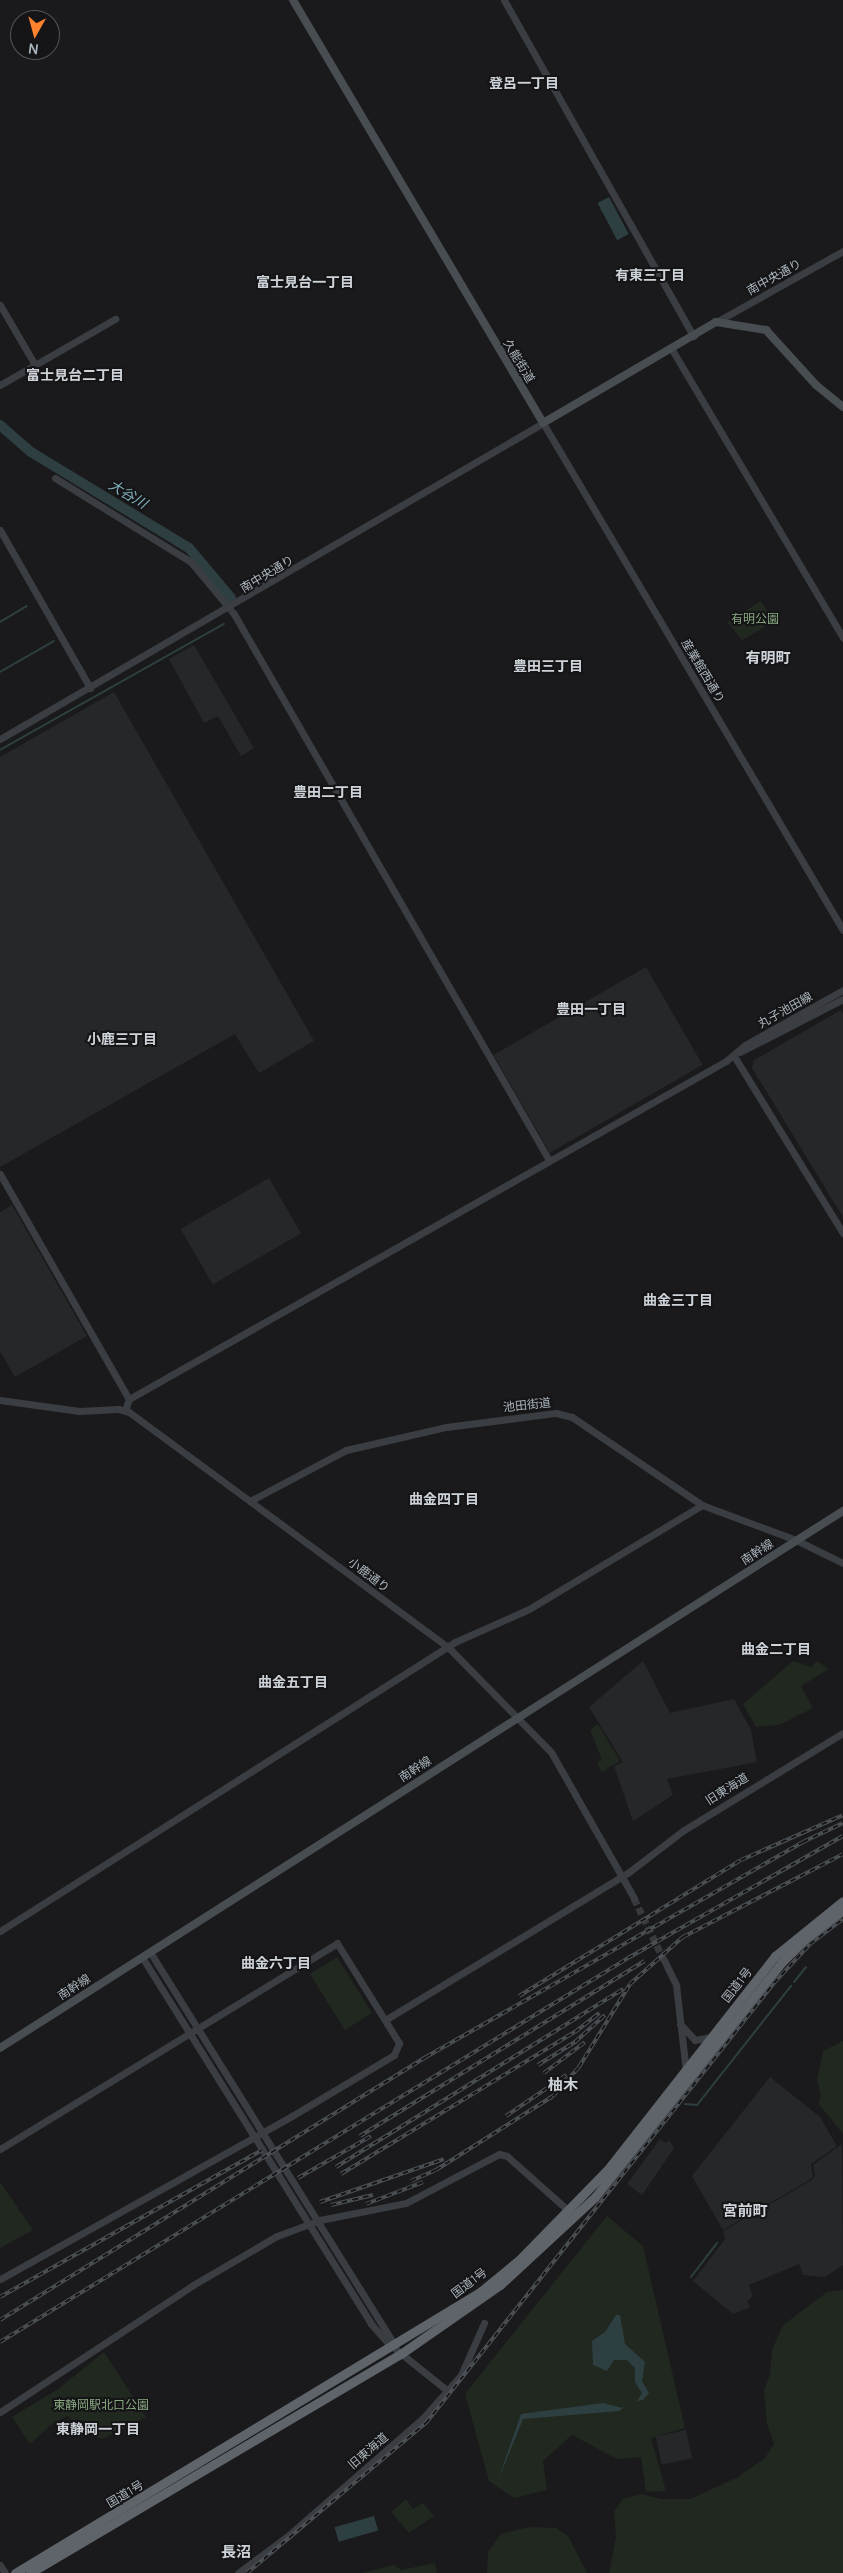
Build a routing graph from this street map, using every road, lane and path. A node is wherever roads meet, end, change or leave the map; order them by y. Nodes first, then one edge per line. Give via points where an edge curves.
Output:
1 (293, 0) edge
2 (504, 0) edge
3 (843, 251) edge
4 (0, 305) edge
5 (115, 319) dead end
6 (716, 322) junction
7 (693, 336) junction
8 (671, 348) junction
9 (35, 365) junction
10 (0, 385) edge
11 (843, 407) edge
12 (543, 423) junction
13 (55, 478) dead end
14 (0, 530) edge
15 (230, 609) junction
16 (843, 638) edge
17 (90, 688) junction
18 (0, 739) edge
19 (843, 930) edge
20 (843, 990) edge
21 (843, 999) edge
22 (793, 1022) junction
23 (737, 1054) junction
24 (549, 1160) junction
25 (0, 1174) edge
26 (843, 1232) edge
27 (129, 1399) junction
28 (0, 1400) edge
29 (125, 1410) junction
30 (250, 1502) junction
31 (702, 1505) junction
32 (843, 1511) edge
33 (796, 1540) junction
34 (843, 1563) edge
35 (448, 1647) junction
36 (519, 1717) junction
37 (843, 1733) edge
38 (634, 1898) tunnel mouth
39 (843, 1900) edge
40 (843, 1910) edge
41 (0, 1931) edge
42 (150, 1952) junction
43 (142, 1957) junction
44 (664, 1960) tunnel mouth
45 (385, 2020) junction
46 (680, 2024) junction
47 (198, 2028) junction
48 (190, 2033) junction
49 (714, 2035) junction
50 (0, 2048) edge
51 (703, 2062) junction
52 (686, 2070) junction
53 (682, 2088) junction
54 (240, 2105) junction
55 (0, 2149) edge
56 (572, 2214) junction
57 (0, 2279) edge
58 (484, 2323) dead end
59 (398, 2349) junction
60 (448, 2391) junction
61 (0, 2412) edge
62 (0, 2564) edge
63 (5, 2573) edge
64 (16, 2573) edge
65 (30, 2573) edge
66 (238, 2573) edge

1 - 12 main road, 久能街道
2 - 7 street
3 - 6 street, 南中央通り
4 - 9 street
5 - 9 street
6 - 7 main road
6 - 11 main road via 766,330 816,385
7 - 8 main road
8 - 12 main road
8 - 16 street
9 - 10 street
12 - 15 street, 南中央通り
12 - 19 street, 産業館西通り
13 - 15 street via 186,558
14 - 17 street
15 - 17 street, 南中央通り
15 - 24 street
17 - 18 street, 南中央通り
20 - 22 street, 丸子池田線
21 - 22 street, 丸子池田線
22 - 23 street, 丸子池田線
23 - 24 street, 丸子池田線
23 - 26 street
24 - 27 street, 丸子池田線
25 - 27 street
27 - 29 street
28 - 29 street via 84,1411
29 - 30 street, 小鹿通り
30 - 31 street, 池田街道 via 346,1450 446,1427 551,1413 572,1417
30 - 35 street, 小鹿通り
31 - 33 street, 池田街道
31 - 35 street via 529,1609
32 - 33 main road, 南幹線
33 - 34 street, 池田街道
33 - 36 main road, 南幹線
35 - 36 street, 小鹿通り
35 - 41 street
36 - 38 street, 小鹿通り via 556,1760
36 - 42 main road, 南幹線
37 - 45 street, 旧東海道 via 684,1830 629,1872
39 - 49 highway, 国道1号 via 775,1956
40 - 51 highway, 国道1号 via 789,1954
42 - 43 main road, 南幹線
42 - 47 street
43 - 48 street
43 - 50 main road, 南幹線
44 - 46 street via 676,1985
45 - 47 street via 336,1944
45 - 57 street via 400,2045 394,2055
46 - 49 street via 695,2040 705,2040
46 - 52 street
47 - 48 street
47 - 54 street
48 - 54 street
48 - 55 street
49 - 52 highway, 国道1号
51 - 52 street
51 - 53 highway, 国道1号
52 - 53 street
52 - 56 highway, 国道1号
53 - 56 highway, 国道1号
54 - 59 street via 319,2236
56 - 59 highway, 国道1号 via 500,2286
56 - 61 street via 507,2156 499,2154 406,2203 320,2220 277,2236 193,2285
58 - 60 street, 旧東海道 via 467,2364
59 - 60 street
59 - 64 highway, 国道1号
59 - 65 highway, 国道1号
60 - 66 street, 旧東海道 via 388,2449
62 - 63 street

